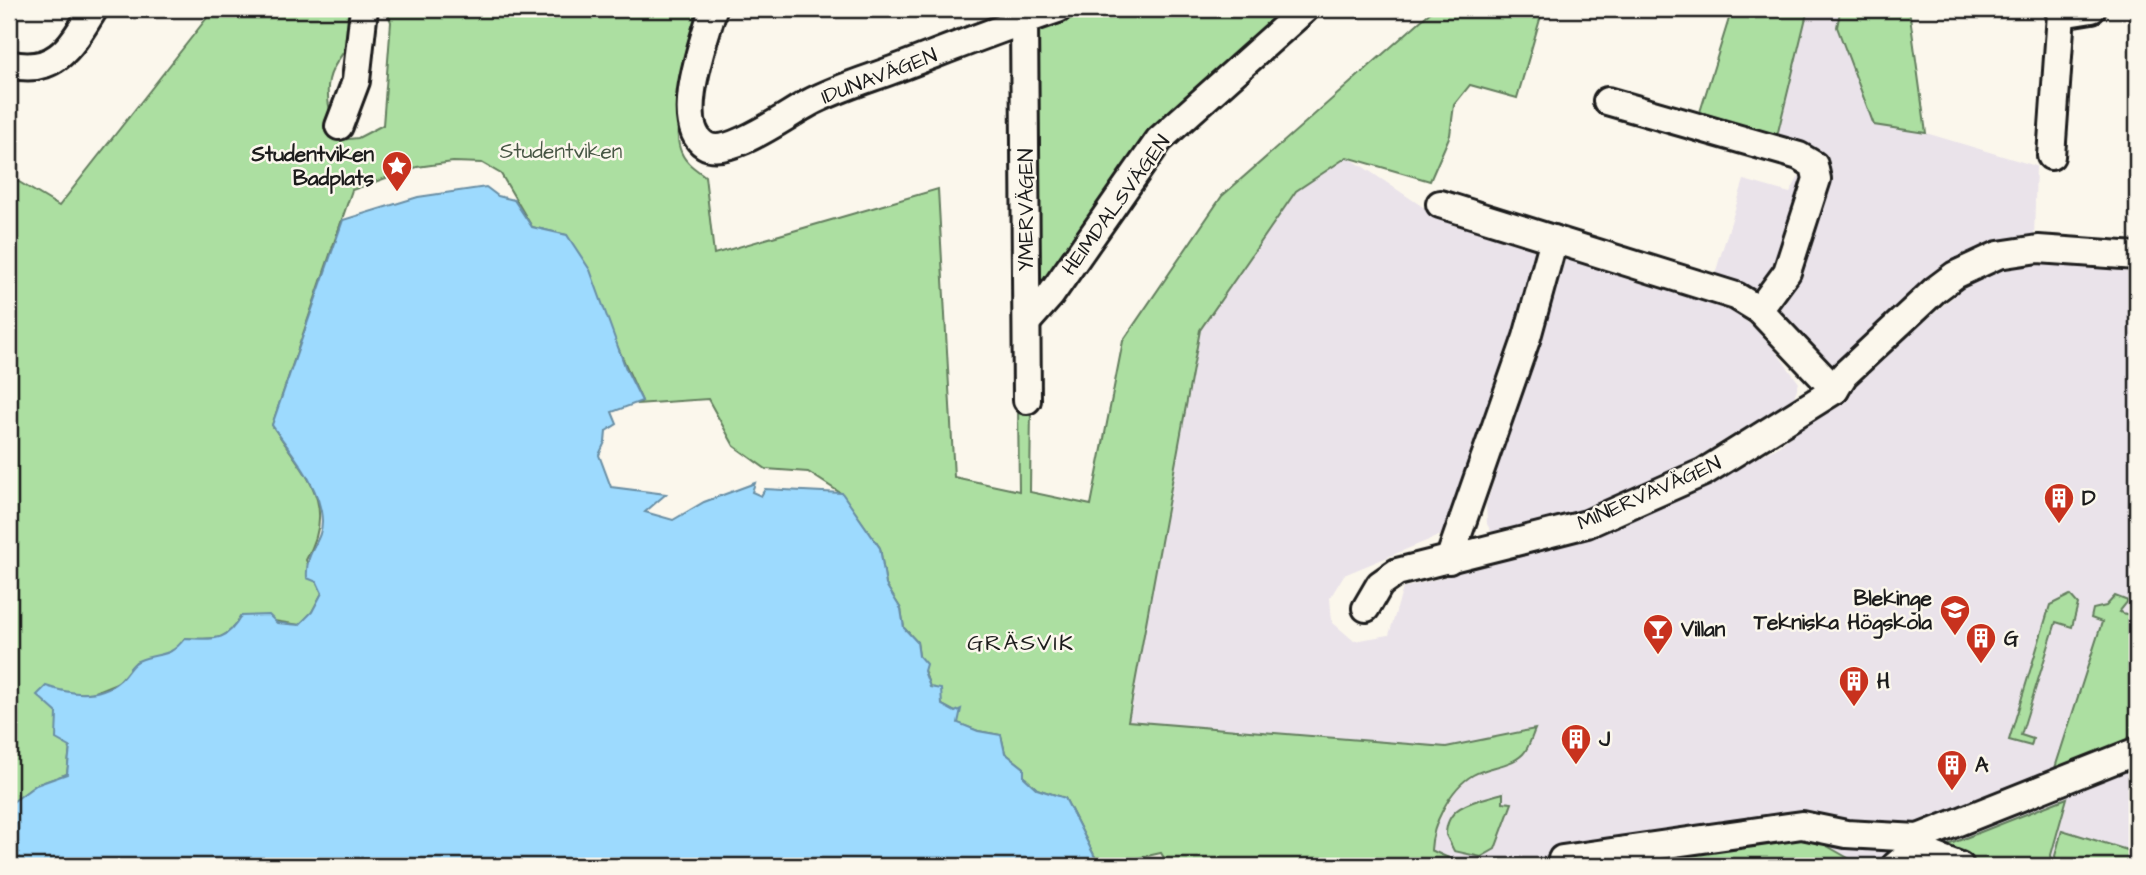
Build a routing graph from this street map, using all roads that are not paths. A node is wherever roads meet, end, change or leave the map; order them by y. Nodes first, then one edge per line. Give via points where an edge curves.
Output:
1 (94, 9) edge
2 (365, 9) edge
3 (713, 9) edge
4 (1058, 9) edge
5 (1305, 9) edge
6 (2092, 9) edge
7 (2059, 11) edge
8 (1024, 20) junction
9 (9, 64) edge
10 (1607, 101) dead end
11 (339, 126) dead end
12 (2051, 156) dead end
13 (1440, 204) dead end
14 (1554, 239) junction
15 (2137, 256) edge
16 (1759, 310) junction
17 (1027, 322) junction
18 (1835, 390) junction
19 (1027, 400) dead end
20 (1449, 560) junction
21 (1366, 608) dead end
22 (2137, 751) edge
23 (1920, 844) junction
24 (1562, 859) dead end
25 (1895, 866) edge
26 (1960, 866) edge

1 - 9 street via 67,52 45,65 23,68
2 - 11 street via 356,81
3 - 8 street, IDUNAVÄGEN via 690,93 690,116 695,134 705,145 720,149 811,102
4 - 8 street, IDUNAVÄGEN
5 - 17 street, HEIMDALSVÄGEN via 1160,140
6 - 7 street
7 - 12 street
8 - 17 street, YMERVÄGEN
10 - 16 street via 1799,156 1814,165 1817,179 1787,272
13 - 14 street
14 - 16 street via 1736,296
14 - 20 street via 1527,337
15 - 18 street, MINERVAVÄGEN via 2038,249 1998,255 1935,290 1844,375
16 - 18 street
17 - 19 street, YMERVÄGEN
18 - 20 street, MINERVAVÄGEN via 1704,472 1587,524
20 - 21 street, MINERVAVÄGEN via 1398,572 1380,584
22 - 23 street
23 - 24 street via 1802,825
23 - 25 street
23 - 26 street

